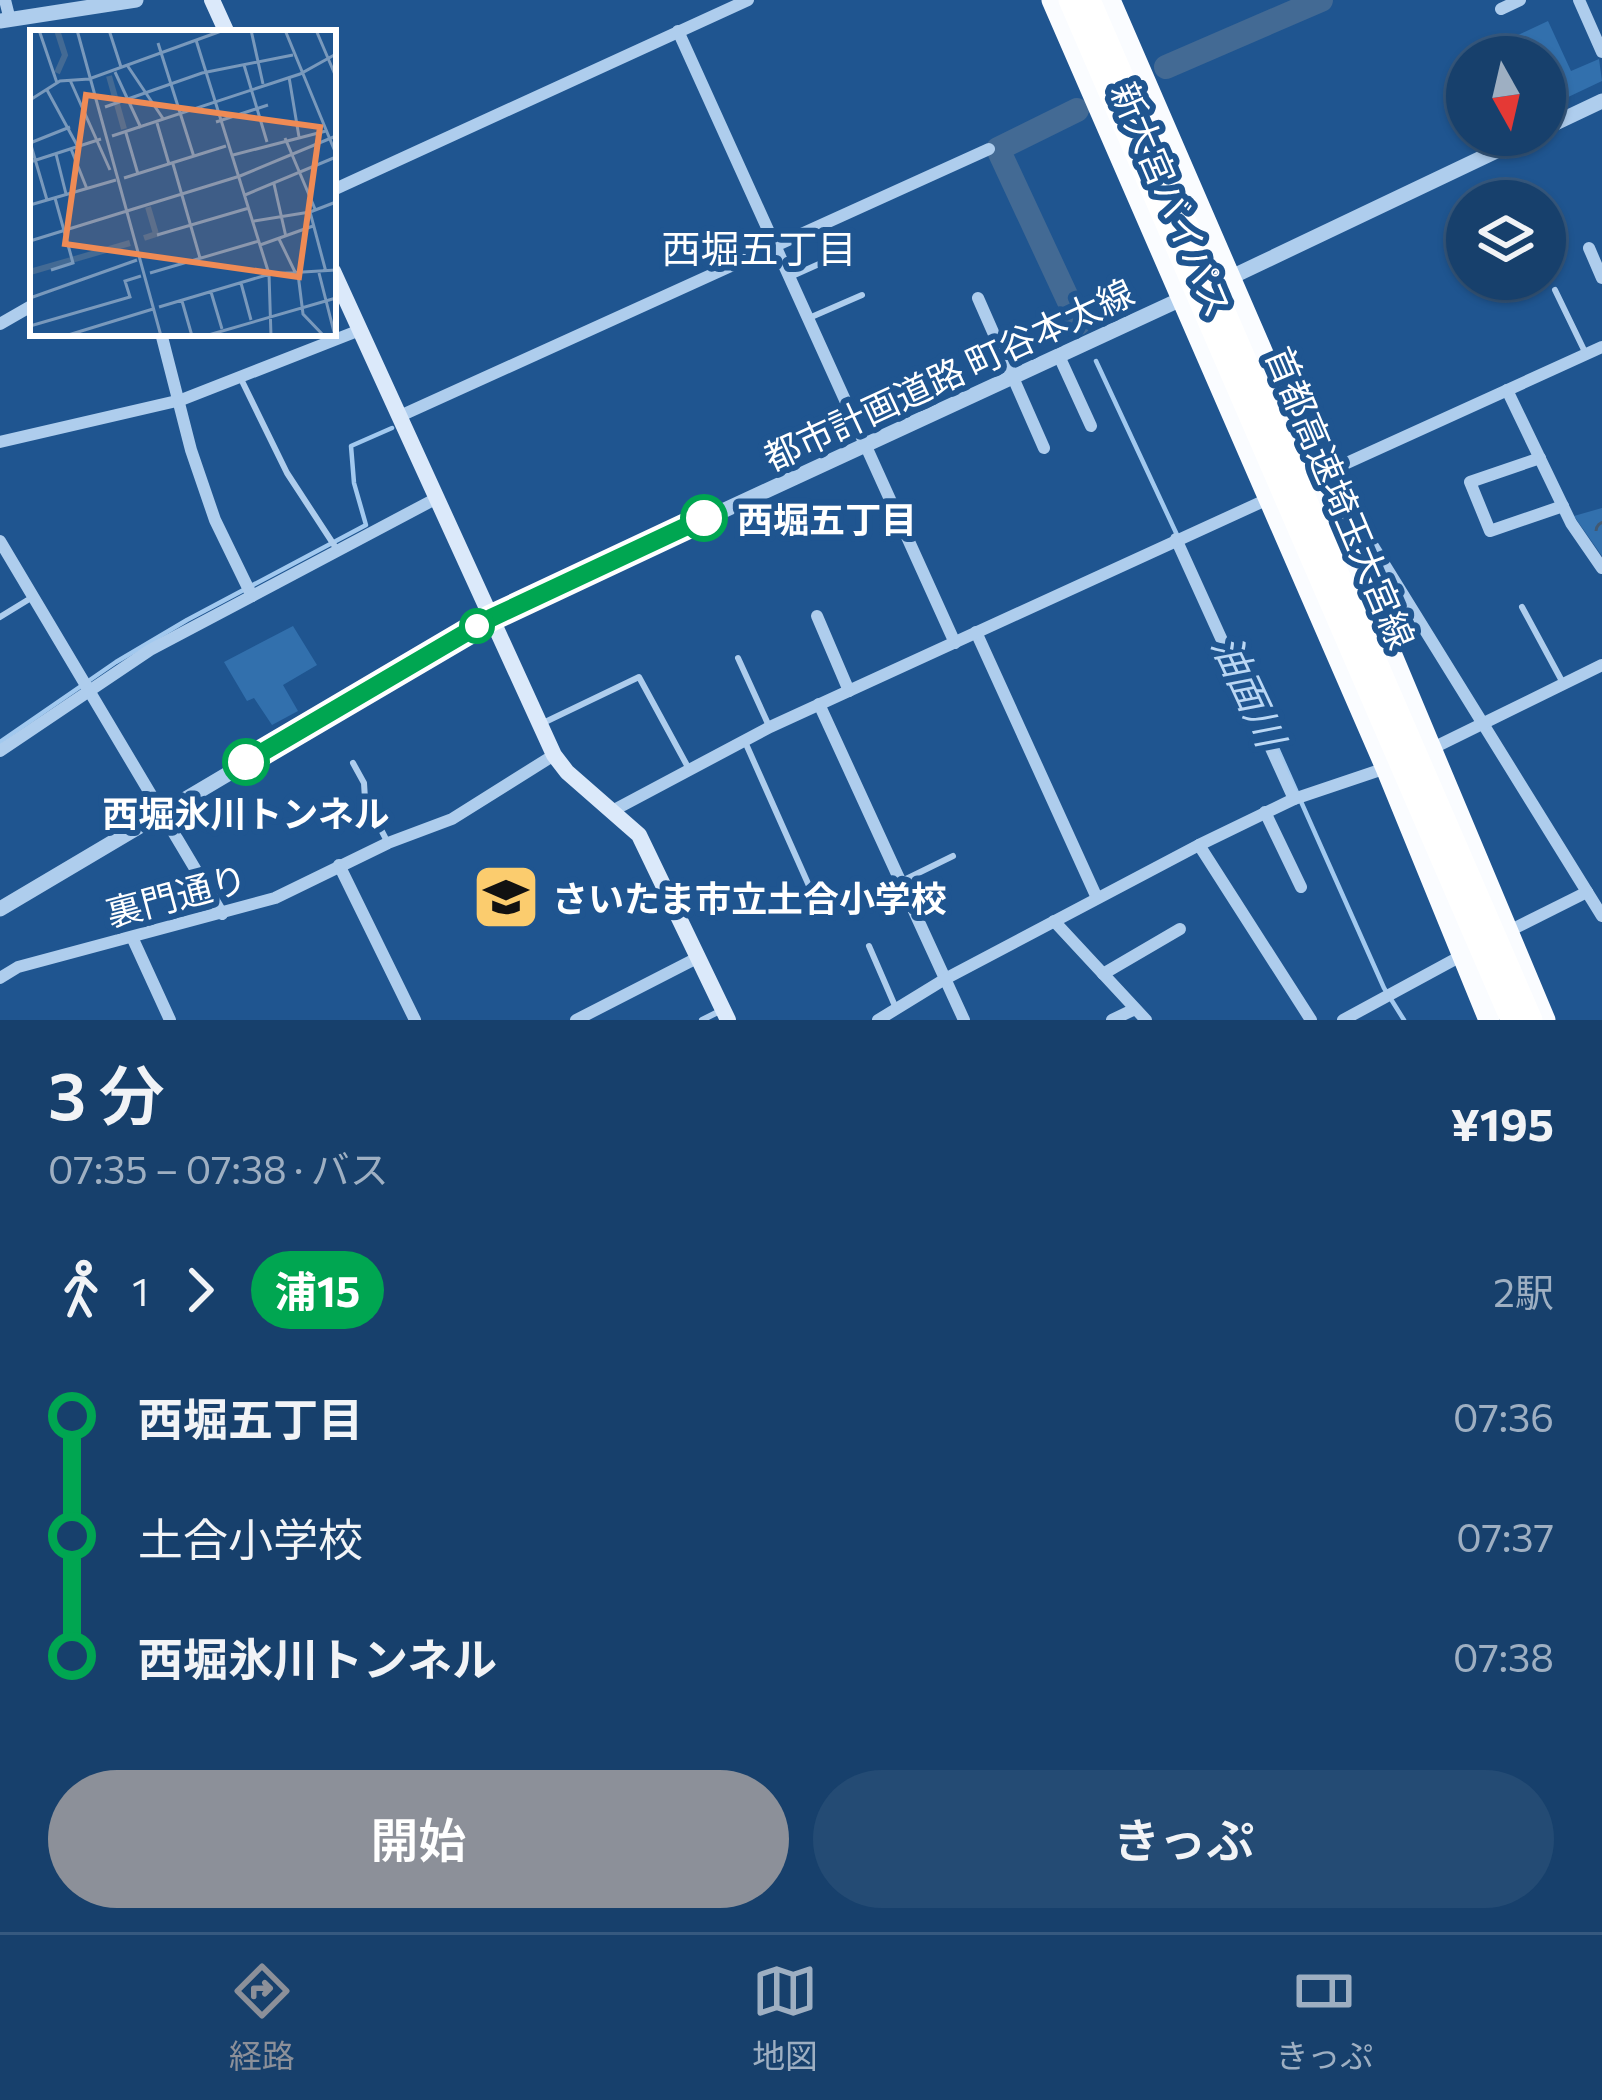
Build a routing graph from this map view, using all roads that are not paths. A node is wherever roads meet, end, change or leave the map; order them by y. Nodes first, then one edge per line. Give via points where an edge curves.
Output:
1 (5, 0) edge
2 (136, 0) edge
3 (212, 0) edge
4 (748, 0) edge
5 (1052, 0) edge
6 (1069, 0) edge
7 (1090, 0) edge
8 (1110, 0) edge
9 (1520, 0) edge
10 (1579, 0) edge
11 (1501, 9) dead end
12 (11, 20) edge
13 (226, 30) edge
14 (678, 31) junction
15 (1602, 52) edge
16 (1602, 101) edge
17 (1566, 118) edge
18 (989, 148) dead end
19 (1486, 156) edge
20 (336, 189) edge
21 (775, 244) junction
22 (1588, 248) dead end
23 (839, 255) dead end
24 (790, 277) junction
25 (336, 278) edge
26 (1602, 278) edge
27 (1215, 284) junction
28 (862, 295) dead end
29 (977, 298) dead end
30 (1180, 300) junction
31 (1560, 300) edge
32 (30, 307) edge
33 (808, 318) junction
34 (0, 324) edge
35 (359, 331) junction
36 (162, 336) edge
37 (1602, 347) edge
38 (1586, 355) junction
39 (1058, 356) junction
40 (1012, 377) junction
41 (241, 379) junction
42 (1507, 390) junction
43 (181, 400) junction
44 (400, 416) junction
45 (1091, 426) dead end
46 (1240, 436) junction
47 (0, 442) edge
48 (867, 444) junction
49 (1044, 448) dead end
50 (1540, 458) junction
51 (1316, 477) junction
52 (436, 498) junction
53 (1268, 499) junction
54 (1563, 506) junction
55 (1339, 529) junction
56 (1177, 538) junction
57 (0, 541) edge
58 (334, 546) junction
59 (1602, 568) edge
60 (249, 591) junction
61 (34, 596) junction
62 (1522, 607) dead end
63 (817, 616) dead end
64 (0, 617) edge
65 (491, 618) junction
66 (976, 632) junction
67 (955, 643) junction
68 (738, 658) dead end
69 (1602, 665) edge
70 (1563, 683) junction
71 (87, 686) junction
72 (849, 691) junction
73 (819, 704) junction
74 (1480, 724) junction
75 (539, 725) junction
76 (770, 728) junction
77 (744, 740) junction
78 (1429, 750) junction
79 (0, 751) edge
80 (554, 755) junction
81 (353, 763) dead end
82 (1386, 768) junction
83 (689, 769) junction
84 (1299, 797) junction
85 (614, 810) junction
86 (160, 812) junction
87 (1265, 812) junction
88 (388, 843) junction
89 (1198, 845) junction
90 (953, 856) dead end
91 (339, 865) junction
92 (900, 881) junction
93 (1301, 887) dead end
94 (1587, 892) junction
95 (1097, 898) junction
96 (0, 910) edge
97 (222, 914) junction
98 (822, 914) dead end
99 (1602, 916) edge
100 (1054, 921) junction
101 (1180, 929) dead end
102 (1507, 932) junction
103 (132, 937) junction
104 (869, 946) dead end
105 (699, 956) junction
106 (1461, 956) junction
107 (1103, 974) junction
108 (0, 978) edge
109 (945, 980) junction
110 (896, 1009) junction
111 (726, 1014) edge
112 (1141, 1014) edge
113 (170, 1020) edge
114 (415, 1020) edge
115 (575, 1020) edge
116 (702, 1020) edge
117 (878, 1020) edge
118 (964, 1020) edge
119 (1112, 1020) edge
120 (1311, 1020) edge
121 (1343, 1020) edge
122 (1489, 1020) edge
123 (1511, 1020) edge
124 (1532, 1020) edge
125 (1545, 1020) edge

1 - 12 street
2 - 12 street
3 - 13 main road
4 - 14 street
5 - 30 highway, 新大宮バイパス
6 - 123 highway, 首都高速埼玉大宮線, bridge
7 - 124 highway, 首都高速埼玉大宮線, bridge
8 - 27 highway, 新大宮バイパス via 1154,100 1167,192
9 - 11 street
10 - 15 street
14 - 20 street
14 - 21 street
16 - 17 street
18 - 21 street
19 - 27 street, 都市計画道路 町谷本太線
21 - 24 street
21 - 44 street
22 - 26 street
23 - 24 lane
24 - 33 street
25 - 35 main road
27 - 30 street, 都市計画道路 町谷本太線
27 - 46 highway
27 - 51 highway, 新大宮バイパス
28 - 33 lane
29 - 40 street
30 - 39 street, 都市計画道路 町谷本太線
30 - 46 highway, 新大宮バイパス
31 - 38 lane
32 - 34 street
33 - 48 street
35 - 41 street
35 - 44 main road
36 - 43 street
37 - 38 street
38 - 42 street
39 - 40 street, 都市計画道路 町谷本太線
39 - 45 street
40 - 48 street, 都市計画道路 町谷本太線
40 - 49 street
41 - 43 street
41 - 58 lane
42 - 50 street
42 - 51 street
43 - 47 street
43 - 60 street via 203,485
44 - 52 main road
46 - 53 highway, 新大宮バイパス
48 - 65 street, 都市計画道路 町谷本太線
48 - 67 street
50 - 54 street
50 - 54 street via 1470,482 1490,531
51 - 55 highway, 新大宮バイパス
52 - 58 street
52 - 65 main road
53 - 56 street
53 - 82 highway, 新大宮バイパス
54 - 59 street
55 - 74 street via 1358,522
55 - 78 highway, 新大宮バイパス
56 - 66 street
56 - 84 street
57 - 61 street
58 - 60 street
60 - 71 street
61 - 64 lane
61 - 71 street
62 - 70 lane
63 - 72 street
65 - 75 main road
65 - 86 street, 都市計画道路 町谷本太線
66 - 67 street
66 - 95 street
67 - 72 street
68 - 76 lane
69 - 70 street
70 - 74 street
71 - 79 street
71 - 86 street
72 - 73 street
73 - 76 street
73 - 92 street
74 - 78 street
74 - 94 street
75 - 80 main road
75 - 83 lane via 639,676
76 - 77 street
77 - 83 street
77 - 98 lane
78 - 102 highway, 新大宮バイパス
80 - 85 main road
80 - 88 street, 裏門通り via 452,819
81 - 88 lane
82 - 84 street
82 - 106 highway, 新大宮バイパス
83 - 85 street
84 - 87 street
85 - 105 main road via 639,835
86 - 96 street, 都市計画道路 町谷本太線
86 - 97 street
87 - 89 street
87 - 93 street
88 - 91 street, 裏門通り
89 - 95 street
89 - 120 street
90 - 92 lane
91 - 97 street, 裏門通り
91 - 114 street
92 - 109 street
94 - 99 street
94 - 102 street
95 - 100 street
97 - 103 street, 裏門通り
100 - 107 street
100 - 109 street
101 - 107 street
102 - 125 highway, 新大宮バイパス
103 - 108 street, 裏門通り
103 - 113 street
104 - 110 lane
105 - 111 main road
105 - 115 street
106 - 121 street
106 - 122 highway, 新大宮バイパス
107 - 112 street
109 - 110 street
109 - 118 street
110 - 117 street
111 - 116 lane
112 - 119 street

